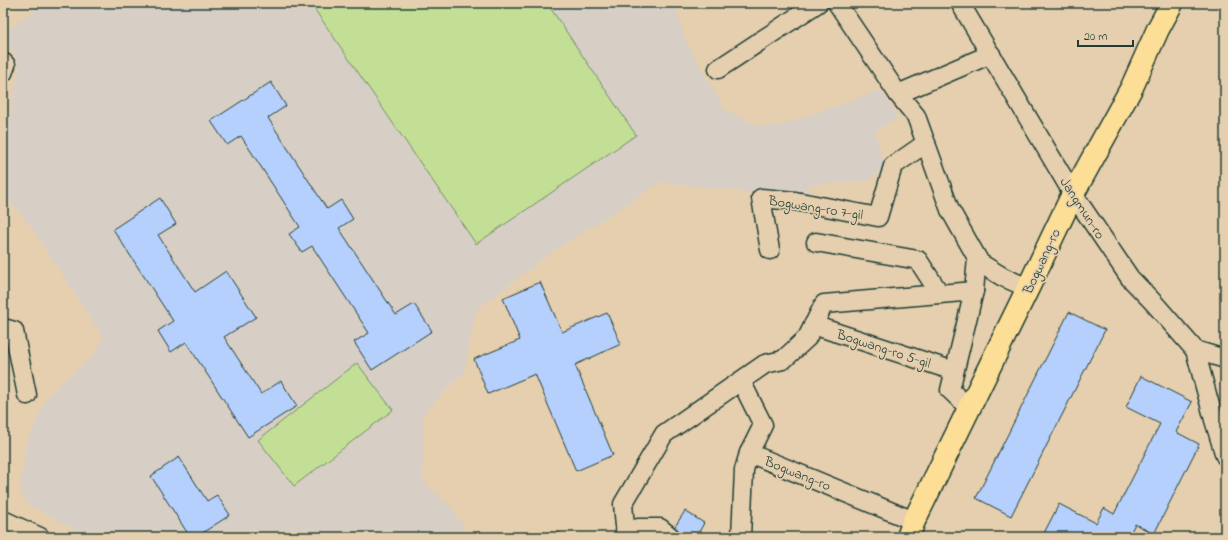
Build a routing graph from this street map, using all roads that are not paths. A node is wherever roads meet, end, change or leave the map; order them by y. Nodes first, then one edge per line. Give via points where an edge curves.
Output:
1 (818, 3) edge
2 (838, 3) edge
3 (960, 3) edge
4 (1172, 3) edge
5 (991, 54) junction
6 (3, 62) edge
7 (718, 69) dead end
8 (3, 73) edge
9 (898, 94) junction
10 (926, 143) junction
11 (1073, 194) junction
12 (816, 242) dead end
13 (770, 250) dead end
14 (977, 258) junction
15 (1028, 288) junction
16 (974, 291) junction
17 (940, 294) junction
18 (814, 325) junction
19 (3, 328) edge
20 (1195, 350) junction
21 (1225, 359) edge
22 (954, 371) junction
23 (741, 381) junction
24 (27, 395) dead end
25 (969, 408) junction
26 (749, 453) junction
27 (1225, 456) edge
28 (3, 520) edge
29 (911, 529) edge
30 (625, 535) edge
31 (40, 537) edge
32 (671, 537) edge
33 (741, 537) edge

1 - 7 street
2 - 9 street
3 - 5 street, Jangmun-ro
4 - 11 main road, Bogwang-ro via 1132,87
5 - 9 street
5 - 11 street, Jangmun-ro
6 - 8 street via 6,65
9 - 10 street via 916,116
10 - 13 street, Bogwang-ro 7-gil via 893,166 878,217 795,201 761,198
10 - 14 street via 950,210
11 - 15 main road, Bogwang-ro
11 - 20 street, Jangmun-ro via 1130,278
12 - 17 street via 918,260
14 - 15 street via 980,263 1003,277
14 - 16 street
15 - 25 main road, Bogwang-ro
16 - 17 street
16 - 22 street
17 - 18 street via 824,304
18 - 22 street, Bogwang-ro 5-gil
18 - 23 street via 807,338 783,360 765,364
19 - 24 street via 14,331
20 - 21 street
20 - 27 street, Jangmun-ro
22 - 25 street via 950,390
23 - 26 street via 763,425
23 - 30 street via 664,434 623,504
25 - 29 main road, Bogwang-ro
26 - 29 street, Bogwang-ro
26 - 33 street via 744,470
28 - 31 street
30 - 32 street via 638,528 660,528

